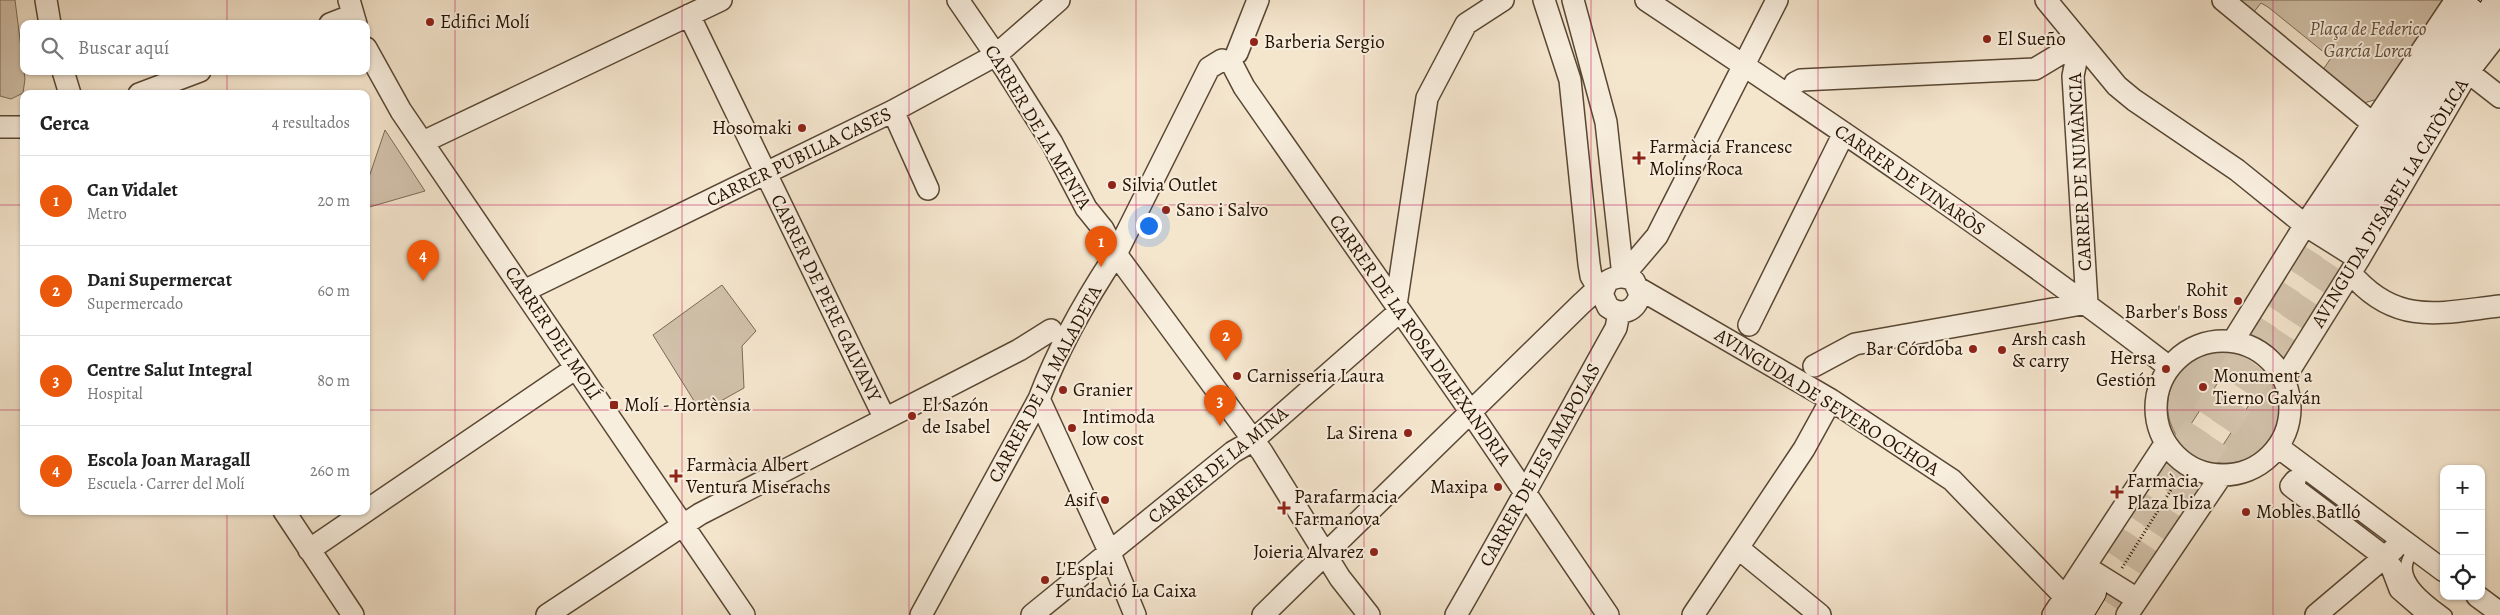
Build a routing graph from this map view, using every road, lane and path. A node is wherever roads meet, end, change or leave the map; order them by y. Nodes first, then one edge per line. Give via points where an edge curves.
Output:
1 (46, 0) edge
2 (720, 0) edge
3 (958, 0) edge
4 (1059, 0) edge
5 (1258, 0) edge
6 (1503, 0) edge
7 (1544, 0) edge
8 (1573, 0) edge
9 (1646, 0) edge
10 (1777, 0) edge
11 (2046, 0) edge
12 (2223, 0) edge
13 (2456, 0) edge
14 (2478, 0) edge
15 (2499, 0) edge
16 (353, 13) edge
17 (689, 15) junction
18 (49, 20) edge
19 (338, 20) edge
20 (2500, 31) edge
21 (2080, 42) junction
22 (996, 55) junction
23 (370, 56) edge
24 (1234, 59) junction
25 (1745, 64) junction
26 (2468, 72) junction
27 (64, 75) edge
28 (189, 75) edge
29 (1795, 83) dead end
30 (69, 90) edge
31 (150, 90) edge
32 (2500, 97) edge
33 (893, 111) junction
34 (2372, 123) junction
35 (0, 127) edge
36 (20, 127) edge
37 (1844, 133) junction
38 (423, 142) junction
39 (765, 172) junction
40 (928, 189) dead end
41 (2338, 246) junction
42 (1116, 254) junction
43 (1614, 286) junction
44 (524, 291) junction
45 (2087, 303) junction
46 (2500, 306) edge
47 (1398, 308) junction
48 (1619, 313) junction
49 (1749, 325) dead end
50 (1052, 330) dead end
51 (2233, 341) junction
52 (1814, 366) dead end
53 (2169, 367) junction
54 (576, 368) junction
55 (2284, 379) junction
56 (1039, 399) junction
57 (1831, 400) junction
58 (1471, 413) junction
59 (885, 419) junction
60 (1252, 441) junction
61 (2165, 444) junction
62 (2278, 448) junction
63 (2221, 476) junction
64 (2295, 481) dead end
65 (2176, 482) dead end
66 (1525, 493) junction
67 (370, 508) edge
68 (287, 515) edge
69 (360, 515) edge
70 (682, 525) junction
71 (2409, 545) junction
72 (1738, 548) junction
73 (309, 550) junction
74 (1109, 551) junction
75 (1327, 554) junction
76 (2383, 559) junction
77 (2440, 568) edge
78 (2109, 596) edge
79 (2482, 600) edge
80 (2071, 606) edge
81 (2500, 613) edge
82 (353, 615) edge
83 (548, 615) edge
84 (744, 615) edge
85 (921, 615) edge
86 (1032, 615) edge
87 (1135, 615) edge
88 (1263, 615) edge
89 (1369, 615) edge
90 (1456, 615) edge
91 (1608, 615) edge
92 (1692, 615) edge
93 (1820, 615) edge
94 (2053, 615) edge
95 (2316, 615) edge
96 (2430, 615) edge
97 (2446, 615) edge

1 - 18 street
2 - 17 street
3 - 22 street, CARRER DE LA MENTA
4 - 22 street, CARRER PUBILLA CASES
5 - 24 street
6 - 47 street via 1466,24 1427,98
7 - 43 street via 1570,80 1591,276
8 - 43 street via 1606,122
9 - 25 street, CARRER DE VINARÒS
10 - 25 street
11 - 21 street
12 - 34 street
13 - 34 street, AVINGUDA D'ISABEL LA CATÒLICA
14 - 41 street, AVINGUDA D'ISABEL LA CATÒLICA
15 - 41 street, AVINGUDA D'ISABEL LA CATÒLICA
16 - 19 street
17 - 38 street
17 - 39 street, CARRER DE PERE GALVANY
20 - 26 street, AVINGUDA D'ISABEL LA CATÒLICA
21 - 29 street via 2035,69 1801,80
21 - 41 street via 2117,86 2134,100 2237,170
21 - 45 street, CARRER DE NUMÀNCIA via 2073,76
22 - 33 street, CARRER PUBILLA CASES
22 - 42 street, CARRER DE LA MENTA via 1052,142 1086,208 1103,229
23 - 38 street, CARRER DEL MOLÍ
24 - 42 street, CARRER DE LA MALADETA via 1222,60 1209,68
24 - 47 street, CARRER DE LA ROSA D'ALEXANDRIA via 1244,87
25 - 37 street, CARRER DE VINARÒS
25 - 43 street via 1657,236
26 - 32 street
26 - 41 street, AVINGUDA D'ISABEL LA CATÒLICA
27 - 30 street
28 - 31 street
33 - 39 street, CARRER PUBILLA CASES
33 - 40 street
34 - 41 street, AVINGUDA D'ISABEL LA CATÒLICA
35 - 36 street
37 - 45 street, CARRER DE VINARÒS
37 - 49 street
38 - 44 street, CARRER DEL MOLÍ
39 - 44 street, CARRER PUBILLA CASES
39 - 59 street, CARRER DE PERE GALVANY
41 - 46 street via 2398,308 2434,314
41 - 51 street, AVINGUDA D'ISABEL LA CATÒLICA
41 - 55 street, AVINGUDA D'ISABEL LA CATÒLICA
42 - 56 street, CARRER DE LA MALADETA via 1098,282
42 - 60 street, CARRER DE LA MENTA
43 - 48 street via 1608,307
43 - 48 street via 1640,294 1632,310
43 - 57 street, AVINGUDA DE SEVERO OCHOA
43 - 58 street
44 - 54 street, CARRER DEL MOLÍ
45 - 52 street via 1855,344
45 - 53 street, CARRER DE VINARÒS
47 - 58 street, CARRER DE LA ROSA D'ALEXANDRIA
47 - 60 street, CARRER DE LA MINA
48 - 66 street, CARRER DE LES AMAPOLAS via 1616,328
50 - 59 street via 1020,350
51 - 53 street via 2209,342 2187,351
51 - 55 street via 2256,349 2274,364
53 - 61 street via 2157,391 2156,418
54 - 67 street
54 - 70 street, CARRER DEL MOLÍ
55 - 62 street via 2290,402 2288,426
56 - 74 street
56 - 85 street, CARRER DE LA MALADETA
57 - 72 street via 1804,449
57 - 80 street, AVINGUDA DE SEVERO OCHOA via 1952,480
58 - 66 street, CARRER DE LA ROSA D'ALEXANDRIA
58 - 75 street
59 - 70 street
60 - 74 street, CARRER DE LA MINA via 1233,452
60 - 75 street, CARRER DE LA MENTA
61 - 63 street via 2189,467
61 - 80 street
62 - 63 street via 2262,463 2243,472
62 - 71 street
63 - 78 street
64 - 76 street via 2291,486
65 - 78 path
66 - 90 street, CARRER DE LES AMAPOLAS
66 - 91 street, CARRER DE LA ROSA D'ALEXANDRIA
68 - 73 street
69 - 73 street
70 - 83 street
70 - 84 street, CARRER DEL MOLÍ
71 - 76 street
71 - 77 street
71 - 97 lane via 2407,575 2418,594
72 - 92 street
72 - 93 street
73 - 82 street
74 - 86 street, CARRER DE LA MINA
74 - 87 street
75 - 88 street
75 - 89 street, CARRER DE LA MENTA via 1340,578
76 - 95 street
76 - 96 street via 2392,568 2400,589
78 - 80 street
79 - 81 street
80 - 94 street

